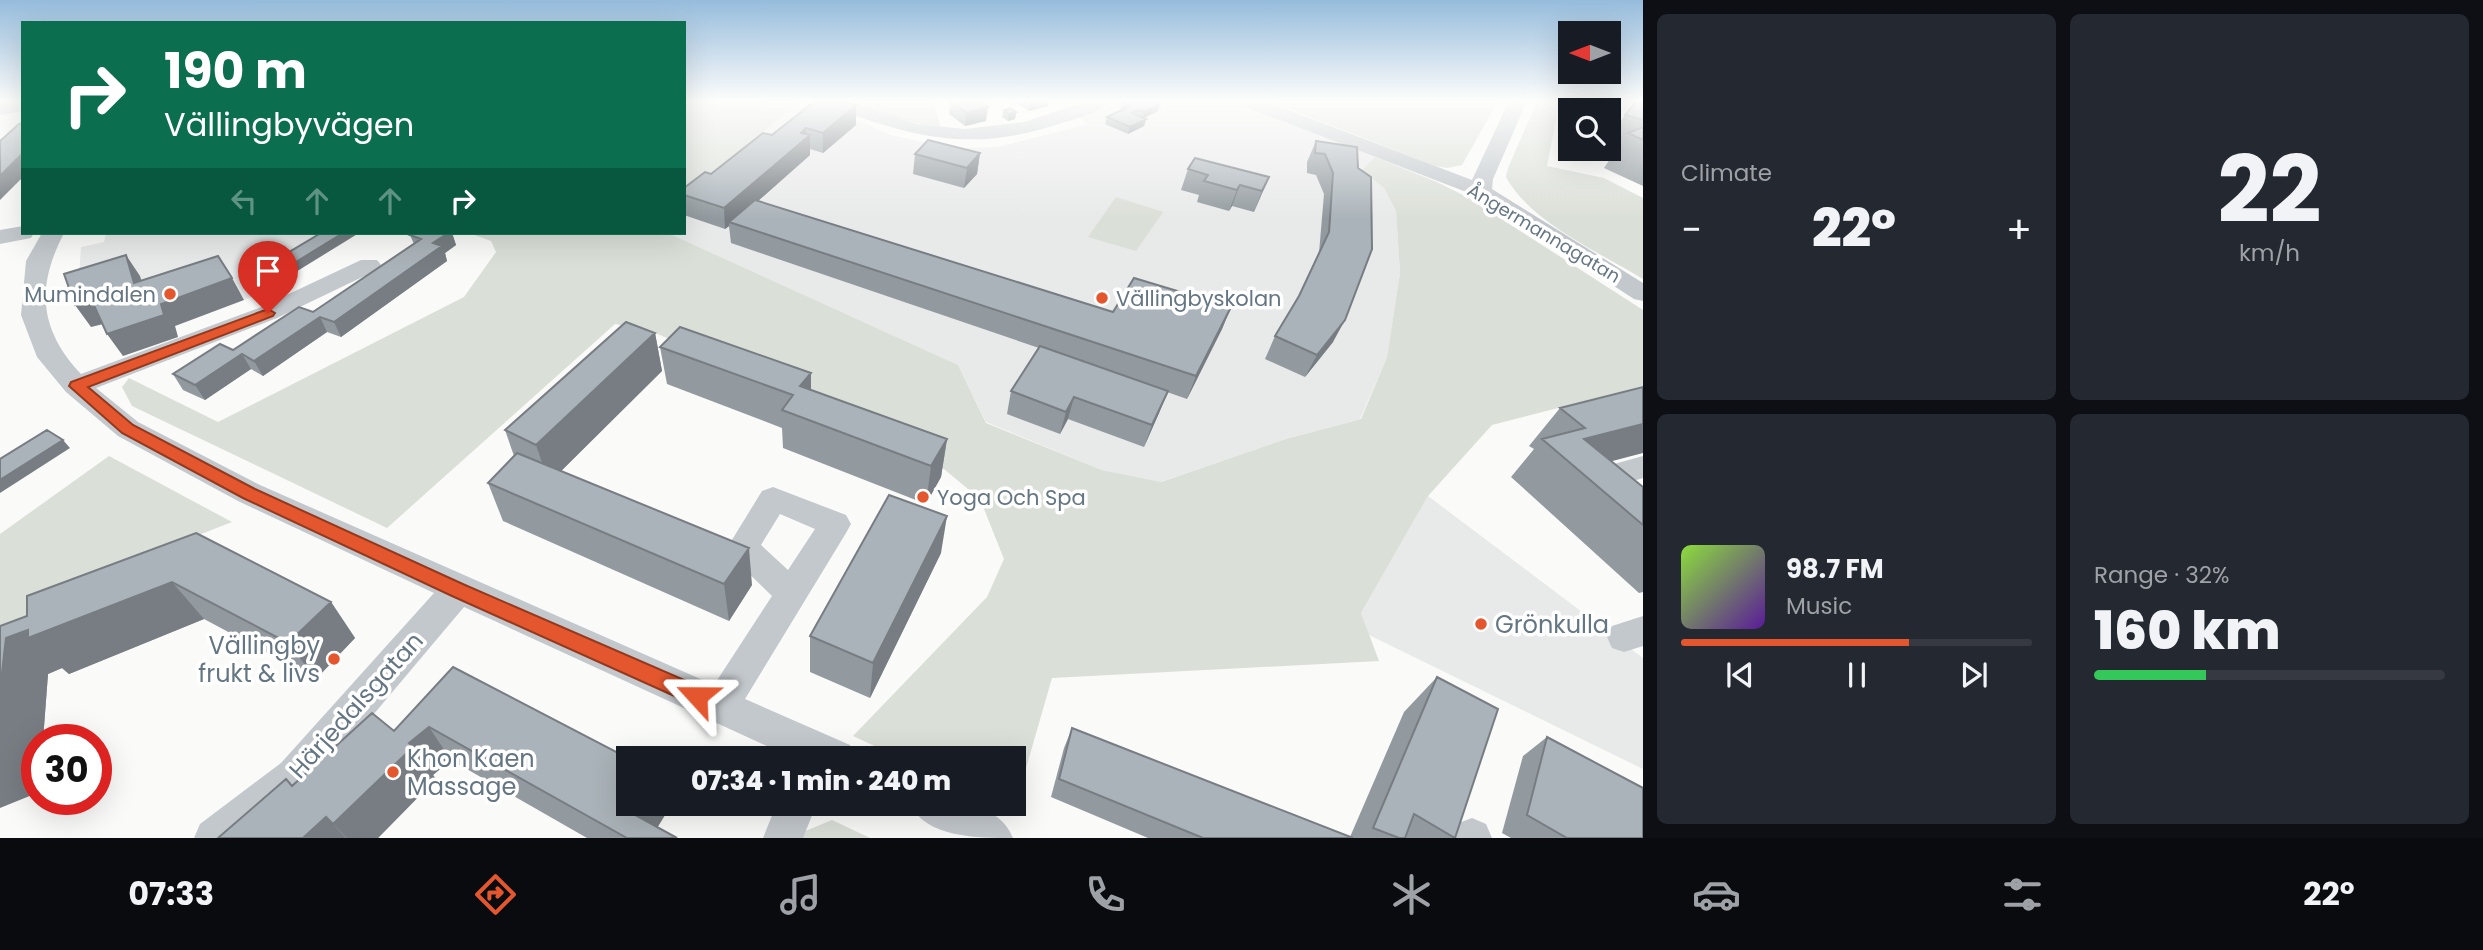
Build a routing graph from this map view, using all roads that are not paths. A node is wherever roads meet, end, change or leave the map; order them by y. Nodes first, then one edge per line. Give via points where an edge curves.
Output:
1 (1349, 140) edge
2 (1500, 140) edge
3 (1481, 191) junction
4 (21, 233) edge
5 (52, 235) edge
6 (0, 237) edge
7 (369, 265) dead end
8 (1643, 294) edge
9 (76, 386) junction
10 (1643, 467) edge
11 (1643, 540) edge
12 (458, 590) junction
13 (792, 594) dead end
14 (721, 706) junction
15 (803, 746) edge
16 (792, 816) edge
17 (953, 816) edge
18 (214, 838) edge
19 (783, 838) edge
20 (993, 838) edge

1 - 3 street, Ångermannagatan
2 - 3 street
3 - 8 street, Ångermannagatan
4 - 6 street
5 - 9 street via 38,261 33,315 50,357
7 - 9 street via 268,313
9 - 12 street via 128,429 249,493
10 - 11 street via 1596,480 1602,504
12 - 14 street
12 - 18 street, Härjedalsgatan via 295,777
13 - 14 street
14 - 15 street
16 - 19 street
17 - 20 street

